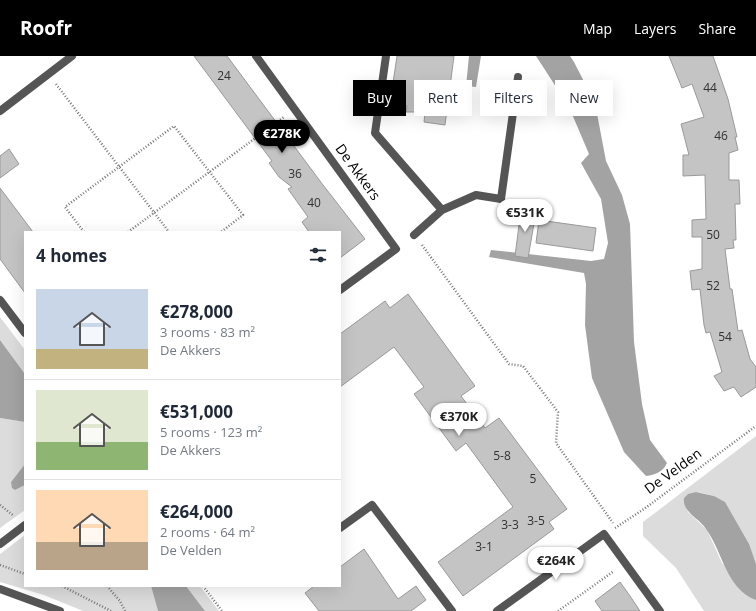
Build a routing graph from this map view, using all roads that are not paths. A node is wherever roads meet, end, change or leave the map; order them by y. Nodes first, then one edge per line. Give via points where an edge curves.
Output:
1 (72, 56) edge
2 (256, 56) edge
3 (386, 56) edge
4 (518, 78) dead end
5 (0, 111) edge
6 (442, 210) junction
7 (414, 235) road end
8 (341, 289) edge
9 (0, 300) edge
10 (24, 332) edge
11 (24, 526) edge
12 (341, 527) edge
13 (0, 544) edge
14 (0, 589) edge
15 (60, 611) edge
16 (452, 611) edge
17 (497, 611) edge
18 (660, 611) edge

1 - 5 street
2 - 8 street, De Akkers via 396,249
3 - 6 street via 375,133
4 - 6 street via 501,199 476,195
6 - 7 street
9 - 10 street
11 - 13 street
12 - 16 street via 372,505
14 - 15 street
17 - 18 street via 604,534

